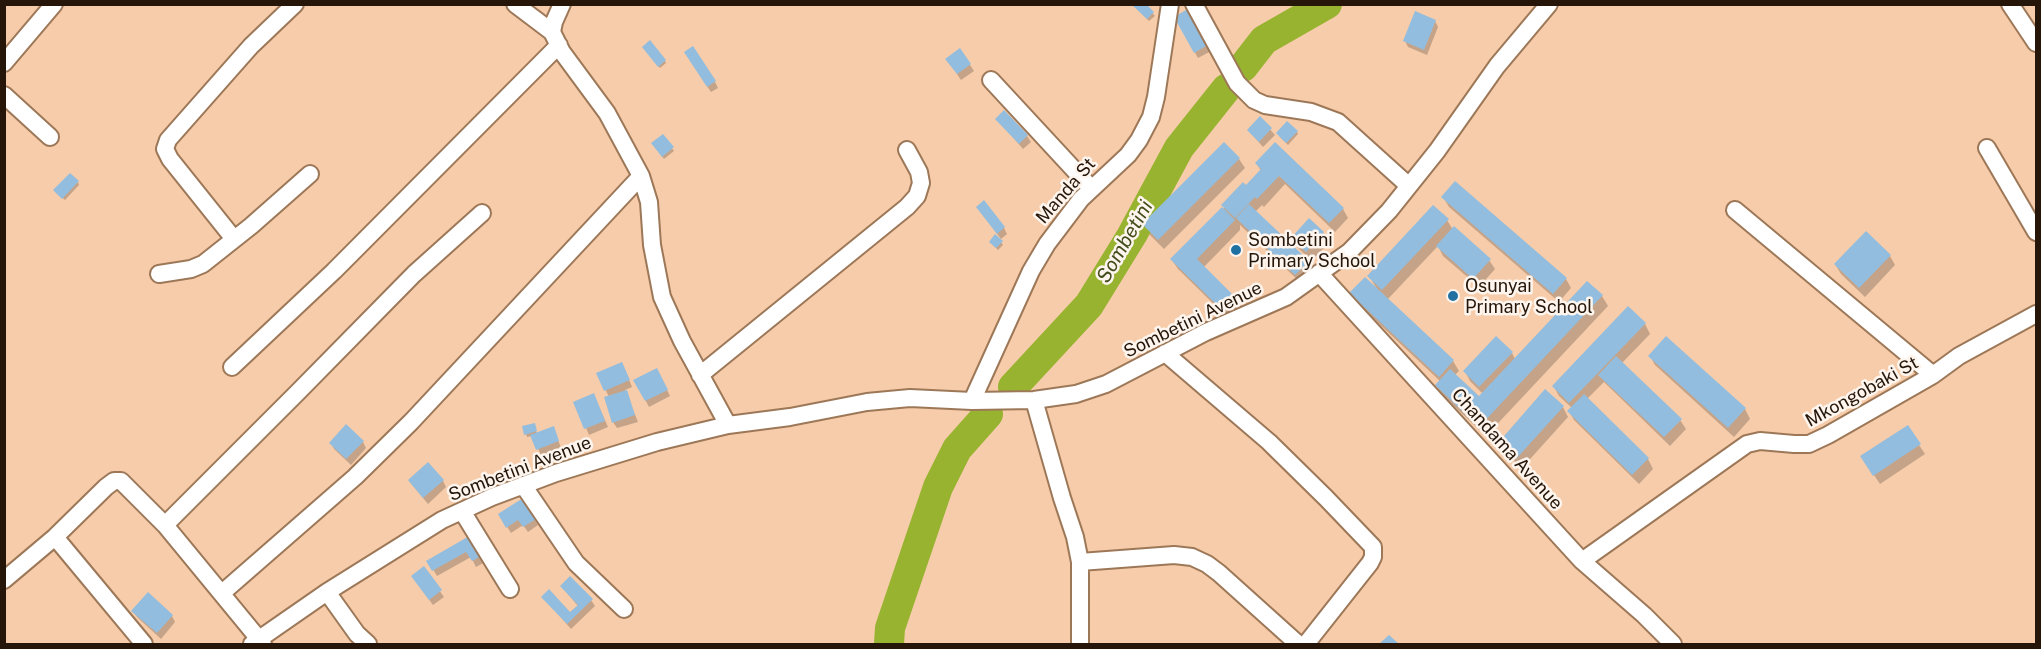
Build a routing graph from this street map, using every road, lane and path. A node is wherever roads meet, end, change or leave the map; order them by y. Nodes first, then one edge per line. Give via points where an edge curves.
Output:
1 (54, 4) edge
2 (295, 4) edge
3 (515, 4) edge
4 (562, 4) edge
5 (1170, 4) edge
6 (1194, 4) edge
7 (1549, 4) edge
8 (2010, 4) edge
9 (555, 39) junction
10 (2037, 43) edge
11 (4, 63) edge
12 (991, 80) dead end
13 (4, 95) edge
14 (51, 137) dead end
15 (1987, 148) dead end
16 (907, 150) dead end
17 (310, 174) dead end
18 (641, 176) junction
19 (1409, 186) junction
20 (1091, 188) junction
21 (1735, 210) dead end
22 (482, 213) dead end
23 (2037, 232) edge
24 (234, 239) junction
25 (1319, 273) junction
26 (159, 274) dead end
27 (2037, 314) edge
28 (1166, 353) junction
29 (232, 367) dead end
30 (700, 375) junction
31 (1933, 375) junction
32 (1034, 400) junction
33 (972, 401) junction
34 (728, 425) junction
35 (523, 485) junction
36 (462, 511) junction
37 (165, 525) junction
38 (55, 537) junction
39 (1582, 561) junction
40 (1080, 562) junction
41 (4, 580) edge
42 (510, 589) dead end
43 (327, 592) junction
44 (222, 593) junction
45 (624, 609) dead end
46 (258, 643) edge
47 (144, 645) edge
48 (368, 645) edge
49 (1080, 645) edge
50 (1298, 645) edge
51 (1306, 645) edge
52 (1673, 645) edge

1 - 11 street
2 - 24 street via 251,46 168,140 165,150
3 - 9 street
4 - 9 street via 554,22
5 - 20 street, Manda St via 1151,117 1128,154
6 - 19 street via 1238,83 1254,100 1338,122
7 - 19 street, Sombetini Avenue via 1497,66
8 - 10 street
9 - 18 street via 607,113
9 - 29 street via 334,271
12 - 20 street
13 - 14 street
15 - 23 street
16 - 30 street via 919,172 917,196
17 - 24 street
18 - 30 street via 649,202 662,297
18 - 44 street via 411,422 355,477
19 - 25 street, Sombetini Avenue via 1349,252
20 - 33 street, Manda St via 1030,271
21 - 31 street
22 - 37 street via 414,274
24 - 26 street via 198,267
25 - 28 street, Sombetini Avenue via 1286,297
25 - 39 street, Chandama Avenue
27 - 31 street, Mkongobaki St via 1959,356
28 - 32 street, Sombetini Avenue via 1106,384 1077,394
28 - 51 street via 1269,442 1372,548 1370,563
30 - 34 street
31 - 39 street, Mkongobaki St via 1809,444 1747,444
32 - 33 street, Sombetini Avenue
32 - 40 street
33 - 34 street, Sombetini Avenue via 910,398 867,402
34 - 35 street, Sombetini Avenue via 657,442
35 - 36 street, Sombetini Avenue
35 - 45 street via 576,564
36 - 42 street
36 - 43 street, Sombetini Avenue
37 - 38 street via 121,481 114,481
37 - 44 street
38 - 41 street
38 - 47 street
39 - 52 street, Chandama Avenue
40 - 49 street
40 - 50 street via 1192,557 1219,573
43 - 46 street, Sombetini Avenue
43 - 48 street
44 - 46 street

